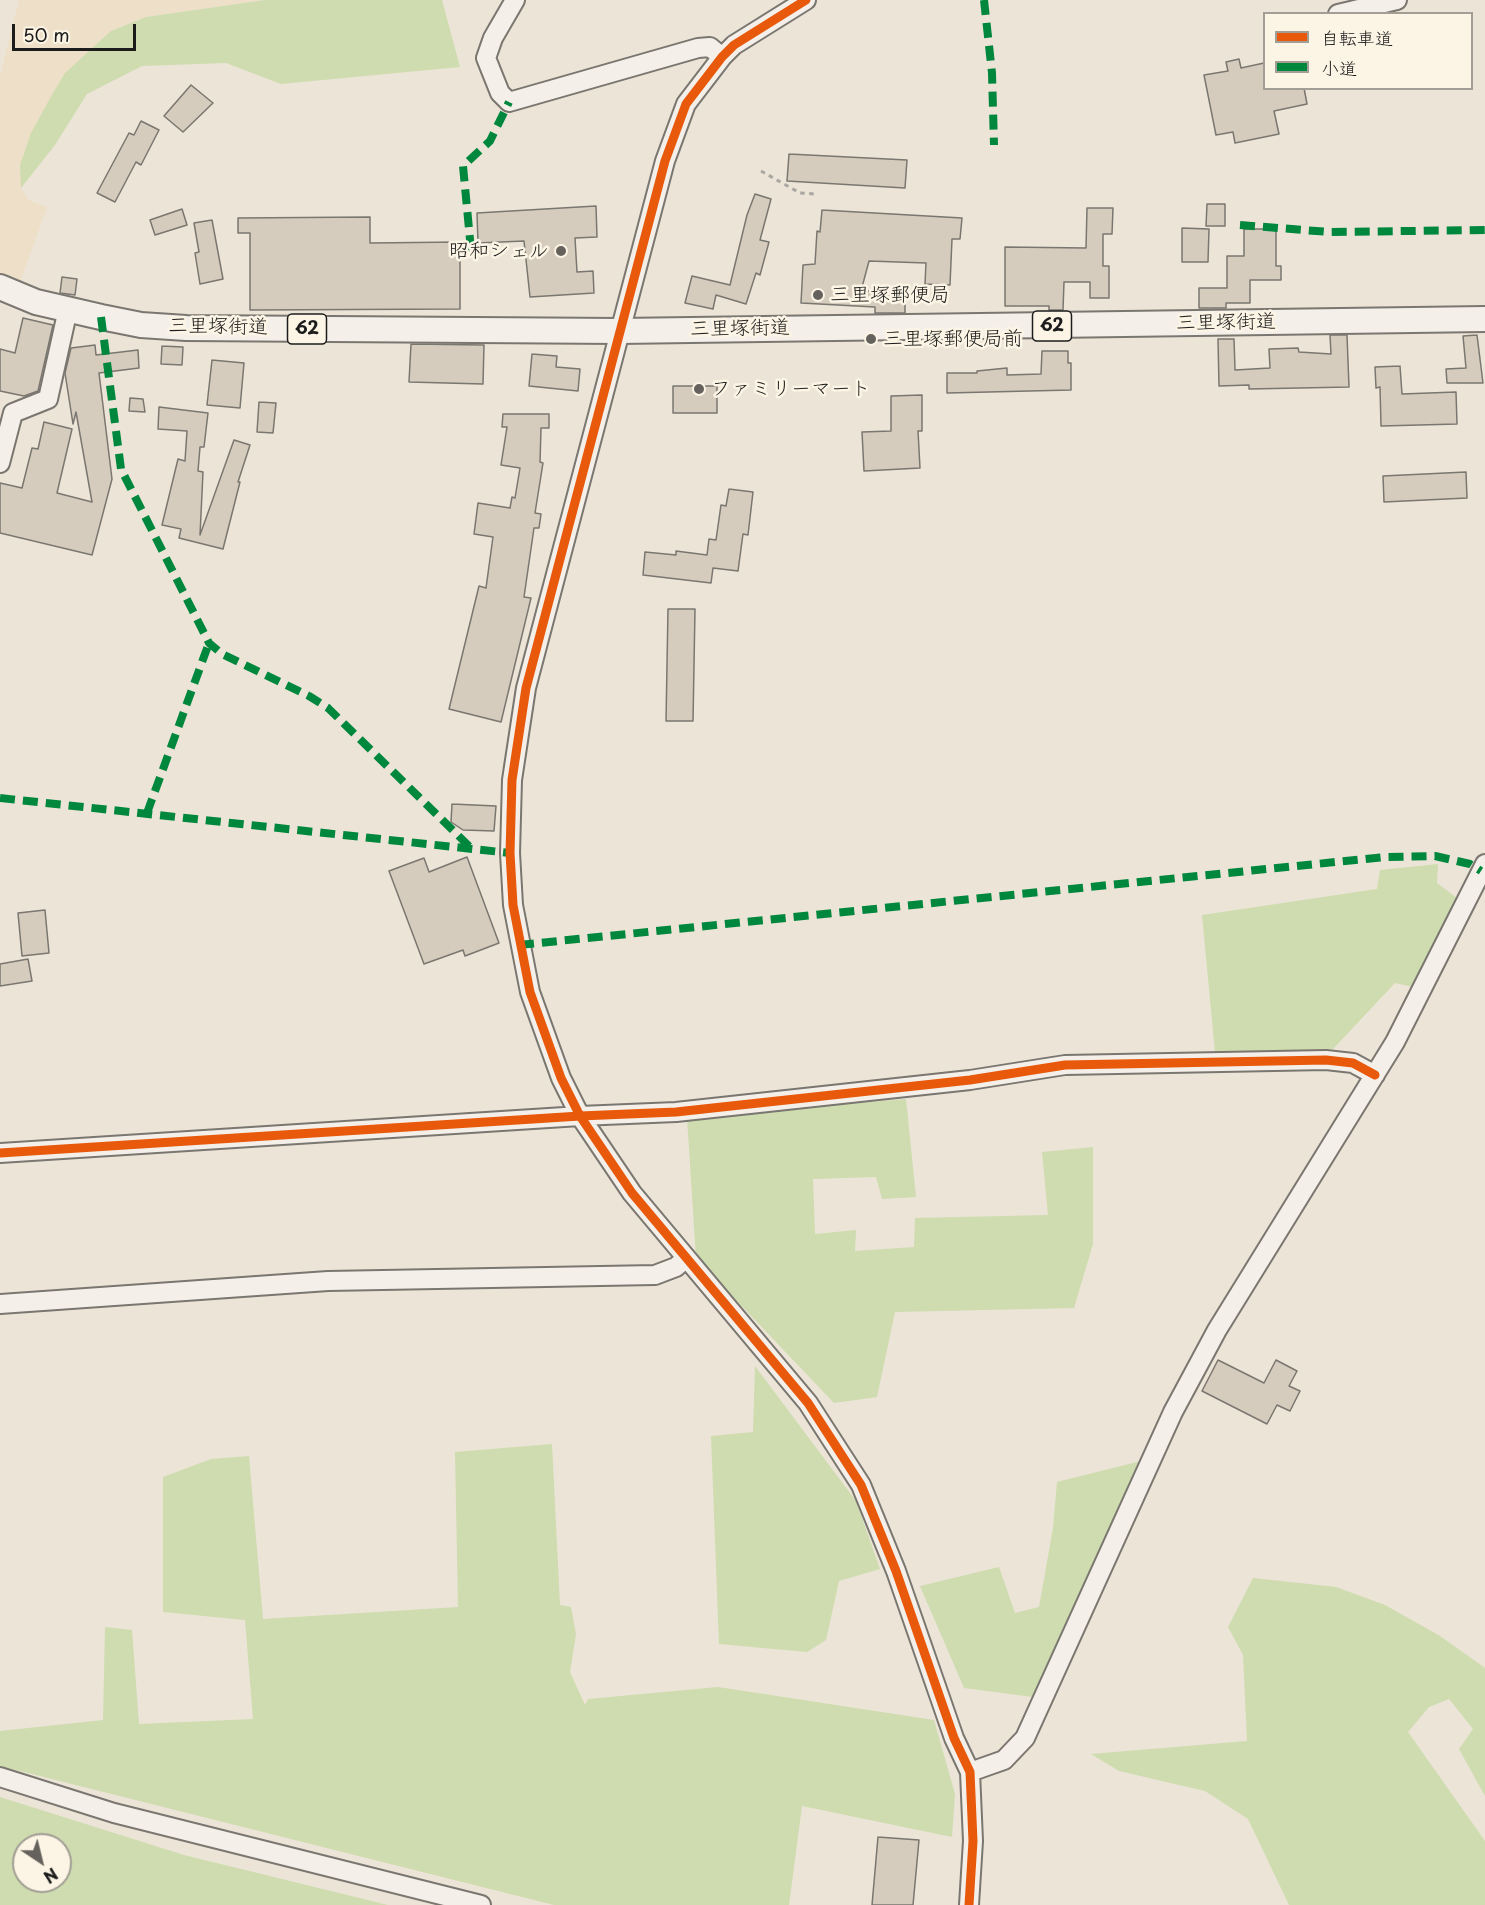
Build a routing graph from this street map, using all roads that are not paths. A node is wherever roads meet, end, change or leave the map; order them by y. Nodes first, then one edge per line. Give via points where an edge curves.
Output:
1 (515, 0) edge
2 (806, 0) edge
3 (1397, 0) edge
4 (1346, 12) edge
5 (722, 57) junction
6 (0, 287) edge
7 (68, 309) junction
8 (1485, 319) edge
9 (619, 331) junction
10 (0, 463) edge
11 (1485, 864) edge
12 (1375, 1075) junction
13 (580, 1116) junction
14 (0, 1154) edge
15 (685, 1259) junction
16 (0, 1304) edge
17 (970, 1772) junction
18 (0, 1777) edge
19 (481, 1905) edge
20 (969, 1905) edge

1 - 5 street via 486,58 500,93 509,102 698,48 710,47
2 - 5 street via 734,45
3 - 4 street
5 - 9 street via 699,84 678,121
6 - 7 main road, 三里塚街道 / 62 via 36,302
7 - 9 main road, 三里塚街道 / 62 via 141,325 186,328
7 - 10 street via 48,399 12,413
8 - 9 main road, 三里塚街道 / 62
9 - 13 street via 526,688 512,780 510,853 519,945 541,1025
11 - 12 street
12 - 13 street via 1353,1063 1326,1060 1065,1065 970,1080 688,1111
12 - 17 street via 1217,1330 1173,1412 1025,1738 1004,1760
13 - 14 street
13 - 15 street via 632,1193
15 - 16 street via 676,1268 655,1275 328,1281
15 - 17 street via 767,1351 861,1485
17 - 20 street via 973,1841
18 - 19 street via 136,1819

